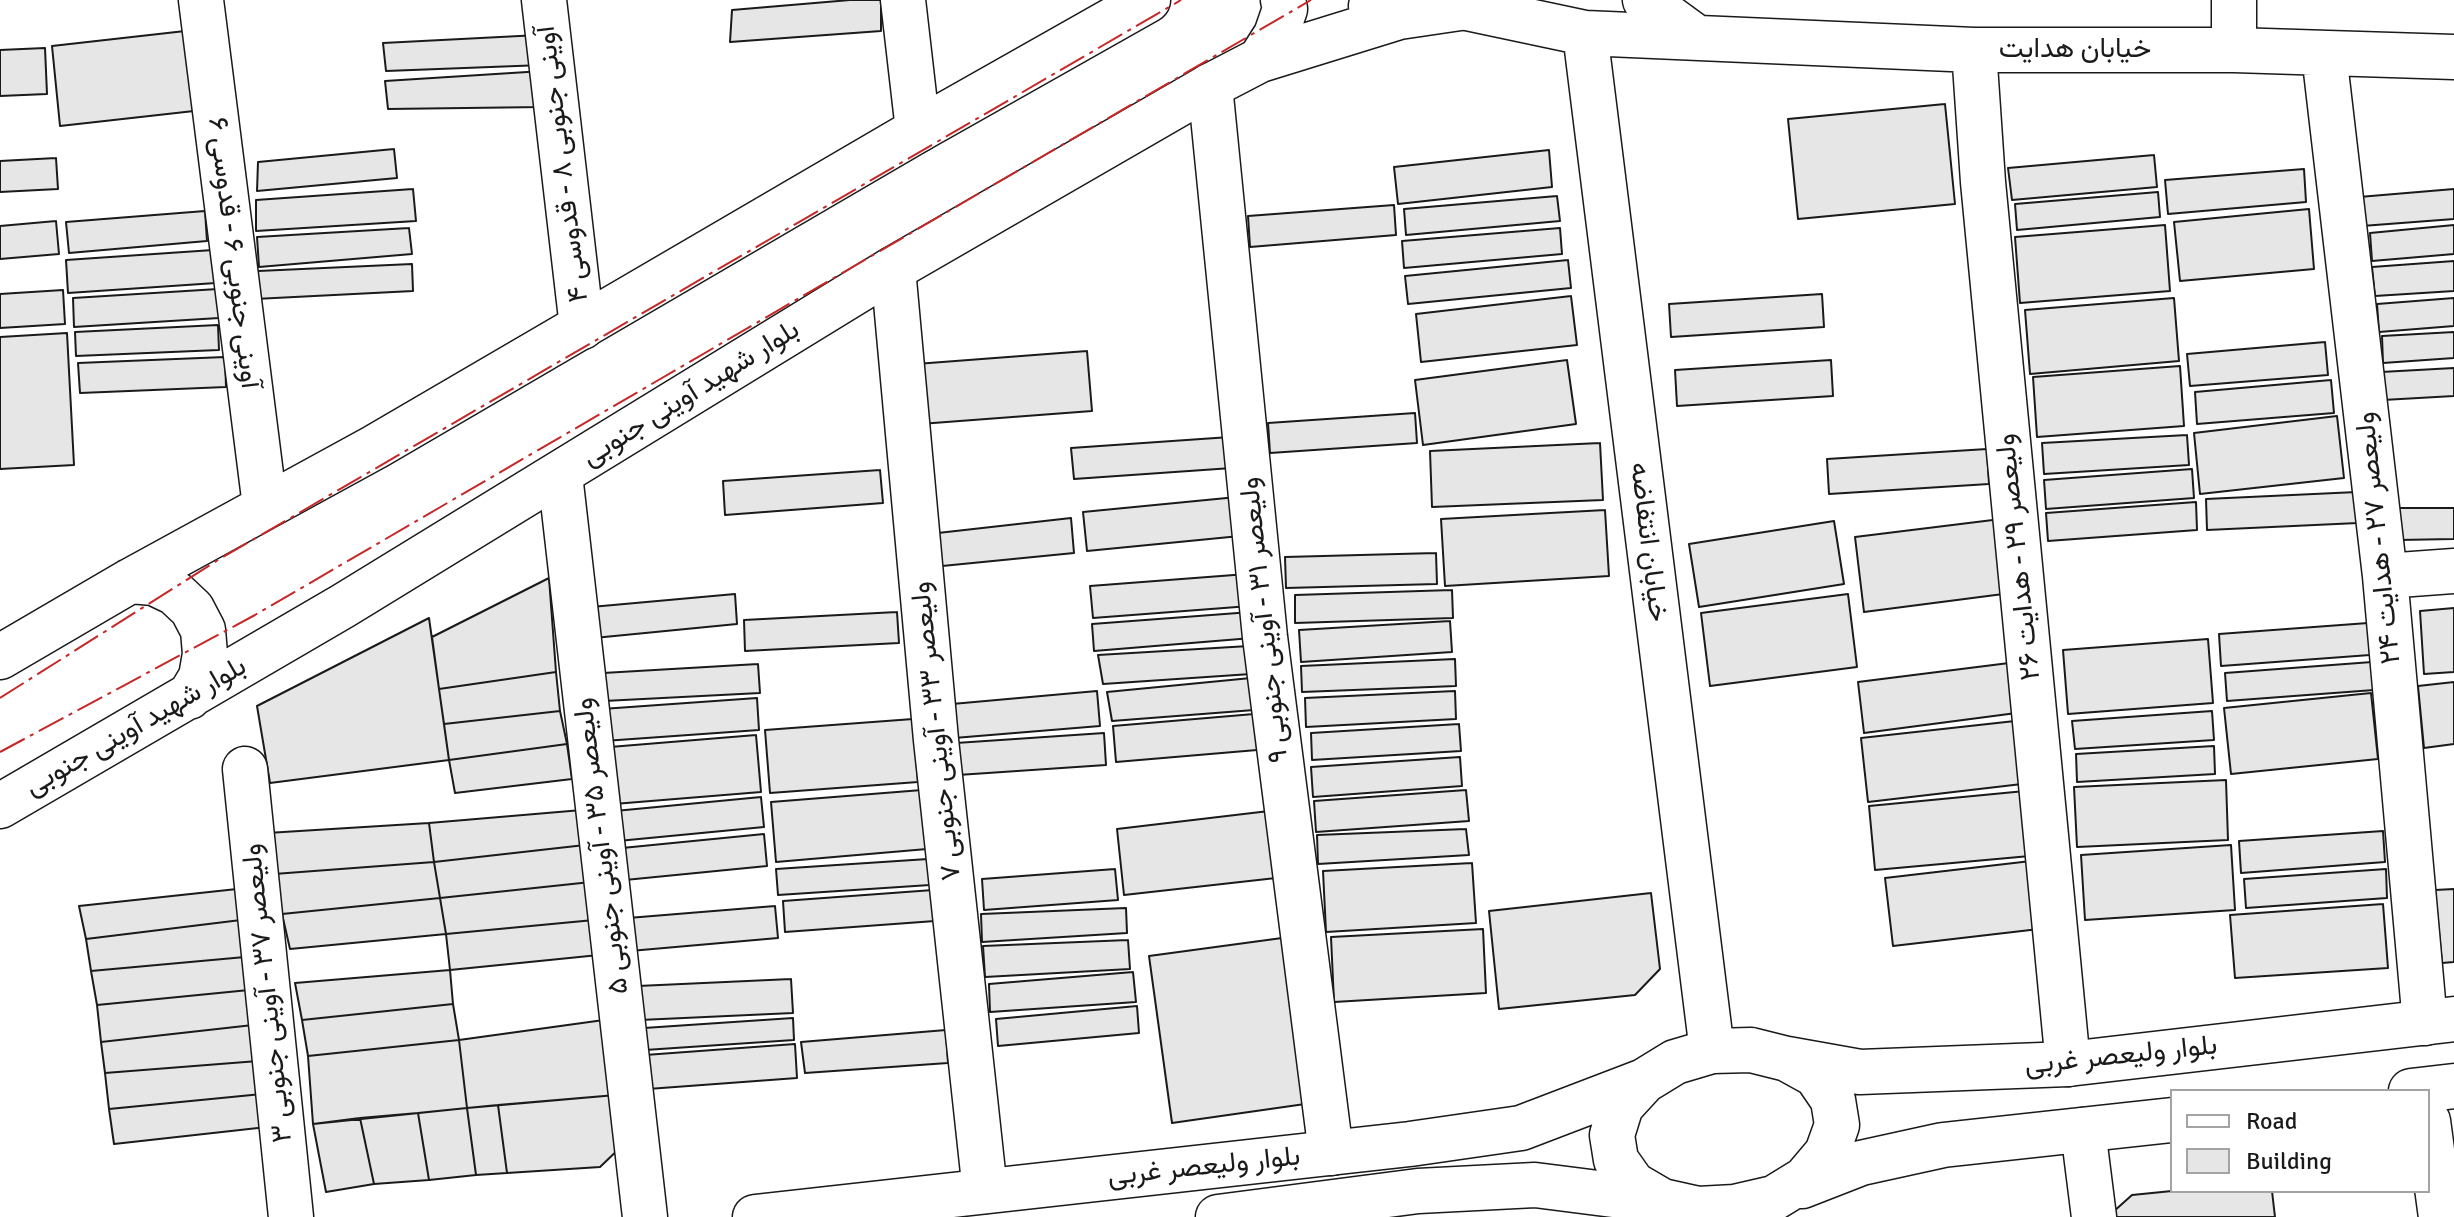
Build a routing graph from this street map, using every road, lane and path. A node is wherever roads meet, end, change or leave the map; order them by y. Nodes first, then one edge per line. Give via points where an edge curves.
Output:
1 (201, 0) edge
2 (544, 0) edge
3 (903, 0) edge
4 (1148, 0) edge
5 (1283, 0) edge
6 (1514, 0) edge
7 (1645, 0) edge
8 (2234, 0) edge
9 (1467, 8) junction
10 (1381, 9) edge
11 (1585, 33) junction
12 (1697, 38) junction
13 (1974, 50) junction
14 (2234, 50) junction
15 (2324, 54) junction
16 (2454, 57) edge
17 (1260, 60) junction
18 (1210, 86) junction
19 (918, 130) junction
20 (893, 269) junction
21 (582, 327) junction
22 (560, 475) junction
23 (265, 506) junction
24 (2454, 571) edge
25 (2385, 576) junction
26 (130, 581) junction
27 (0, 657) edge
28 (189, 697) junction
29 (245, 769) dead end
30 (0, 806) edge
31 (2439, 1021) edge
32 (1712, 1051) junction
33 (1787, 1059) junction
34 (2068, 1064) junction
35 (1644, 1081) junction
36 (2430, 1115) edge
37 (2170, 1120) edge
38 (2083, 1130) junction
39 (1331, 1153) junction
40 (985, 1191) junction
41 (1662, 1201) junction
42 (1401, 1206) edge
43 (1748, 1207) edge
44 (291, 1217) edge
45 (645, 1217) edge
46 (755, 1217) edge
47 (1218, 1217) edge
48 (2094, 1217) edge
49 (2441, 1217) edge

1 - 23 street, آوینی جنوبی ۶ - قدوسی ۶
2 - 21 street, آوینی جنوبی ۸ - قدوسی ۴
3 - 19 street
4 - 19 street
5 - 17 street via 1276,35
6 - 9 street, بلوار شهید آوینی جنوبی
7 - 12 street
8 - 14 street
9 - 10 street, بلوار شهید آوینی جنوبی
9 - 11 street, خیابان هدایت
10 - 17 street, بلوار شهید آوینی جنوبی
11 - 12 street, خیابان هدایت
11 - 32 street, خیابان انتفاضه
12 - 13 street, خیابان هدایت
13 - 14 street, خیابان هدایت
13 - 34 street, ولیعصر ۲۹ - هدایت ۲۶
14 - 15 street, خیابان هدایت
15 - 16 street, خیابان هدایت
15 - 25 street, ولیعصر ۲۷ - هدایت ۲۴
17 - 18 street, بلوار شهید آوینی جنوبی
18 - 20 street, بلوار شهید آوینی جنوبی
18 - 39 street, ولیعصر ۳۱ - آوینی جنوبی ۹ via 1265,637
19 - 21 street
20 - 22 street, بلوار شهید آوینی جنوبی
20 - 40 street, ولیعصر ۳۳ - آوینی جنوبی ۷
21 - 23 street
22 - 28 street, بلوار شهید آوینی جنوبی
22 - 45 street, ولیعصر ۳۵ - آوینی جنوبی ۵
23 - 26 street
24 - 25 street
25 - 31 street, ولیعصر ۲۷ - هدایت ۲۴
26 - 27 street
26 - 28 street via 154,583 175,593 203,630 201,677
28 - 30 street, بلوار شهید آوینی جنوبی
29 - 44 street, ولیعصر ۳۷ - آوینی جنوبی ۳
31 - 34 street, بلوار ولیعصر غربی
32 - 33 street via 1751,1050
32 - 35 street via 1675,1062
33 - 34 street, بلوار ولیعصر غربی via 1860,1072
33 - 43 street via 1816,1075 1833,1100 1837,1125 1827,1153 1805,1179
35 - 39 street, بلوار ولیعصر غربی via 1521,1128
35 - 41 street via 1621,1106 1612,1135 1616,1160 1633,1184
36 - 49 street
37 - 38 street
38 - 43 street via 1943,1145 1861,1163
38 - 48 street
39 - 40 street, بلوار ولیعصر غربی
40 - 46 street, بلوار ولیعصر غربی
41 - 42 street, بلوار ولیعصر غربی via 1535,1185
41 - 43 street via 1698,1209
42 - 47 street, بلوار ولیعصر غربی

